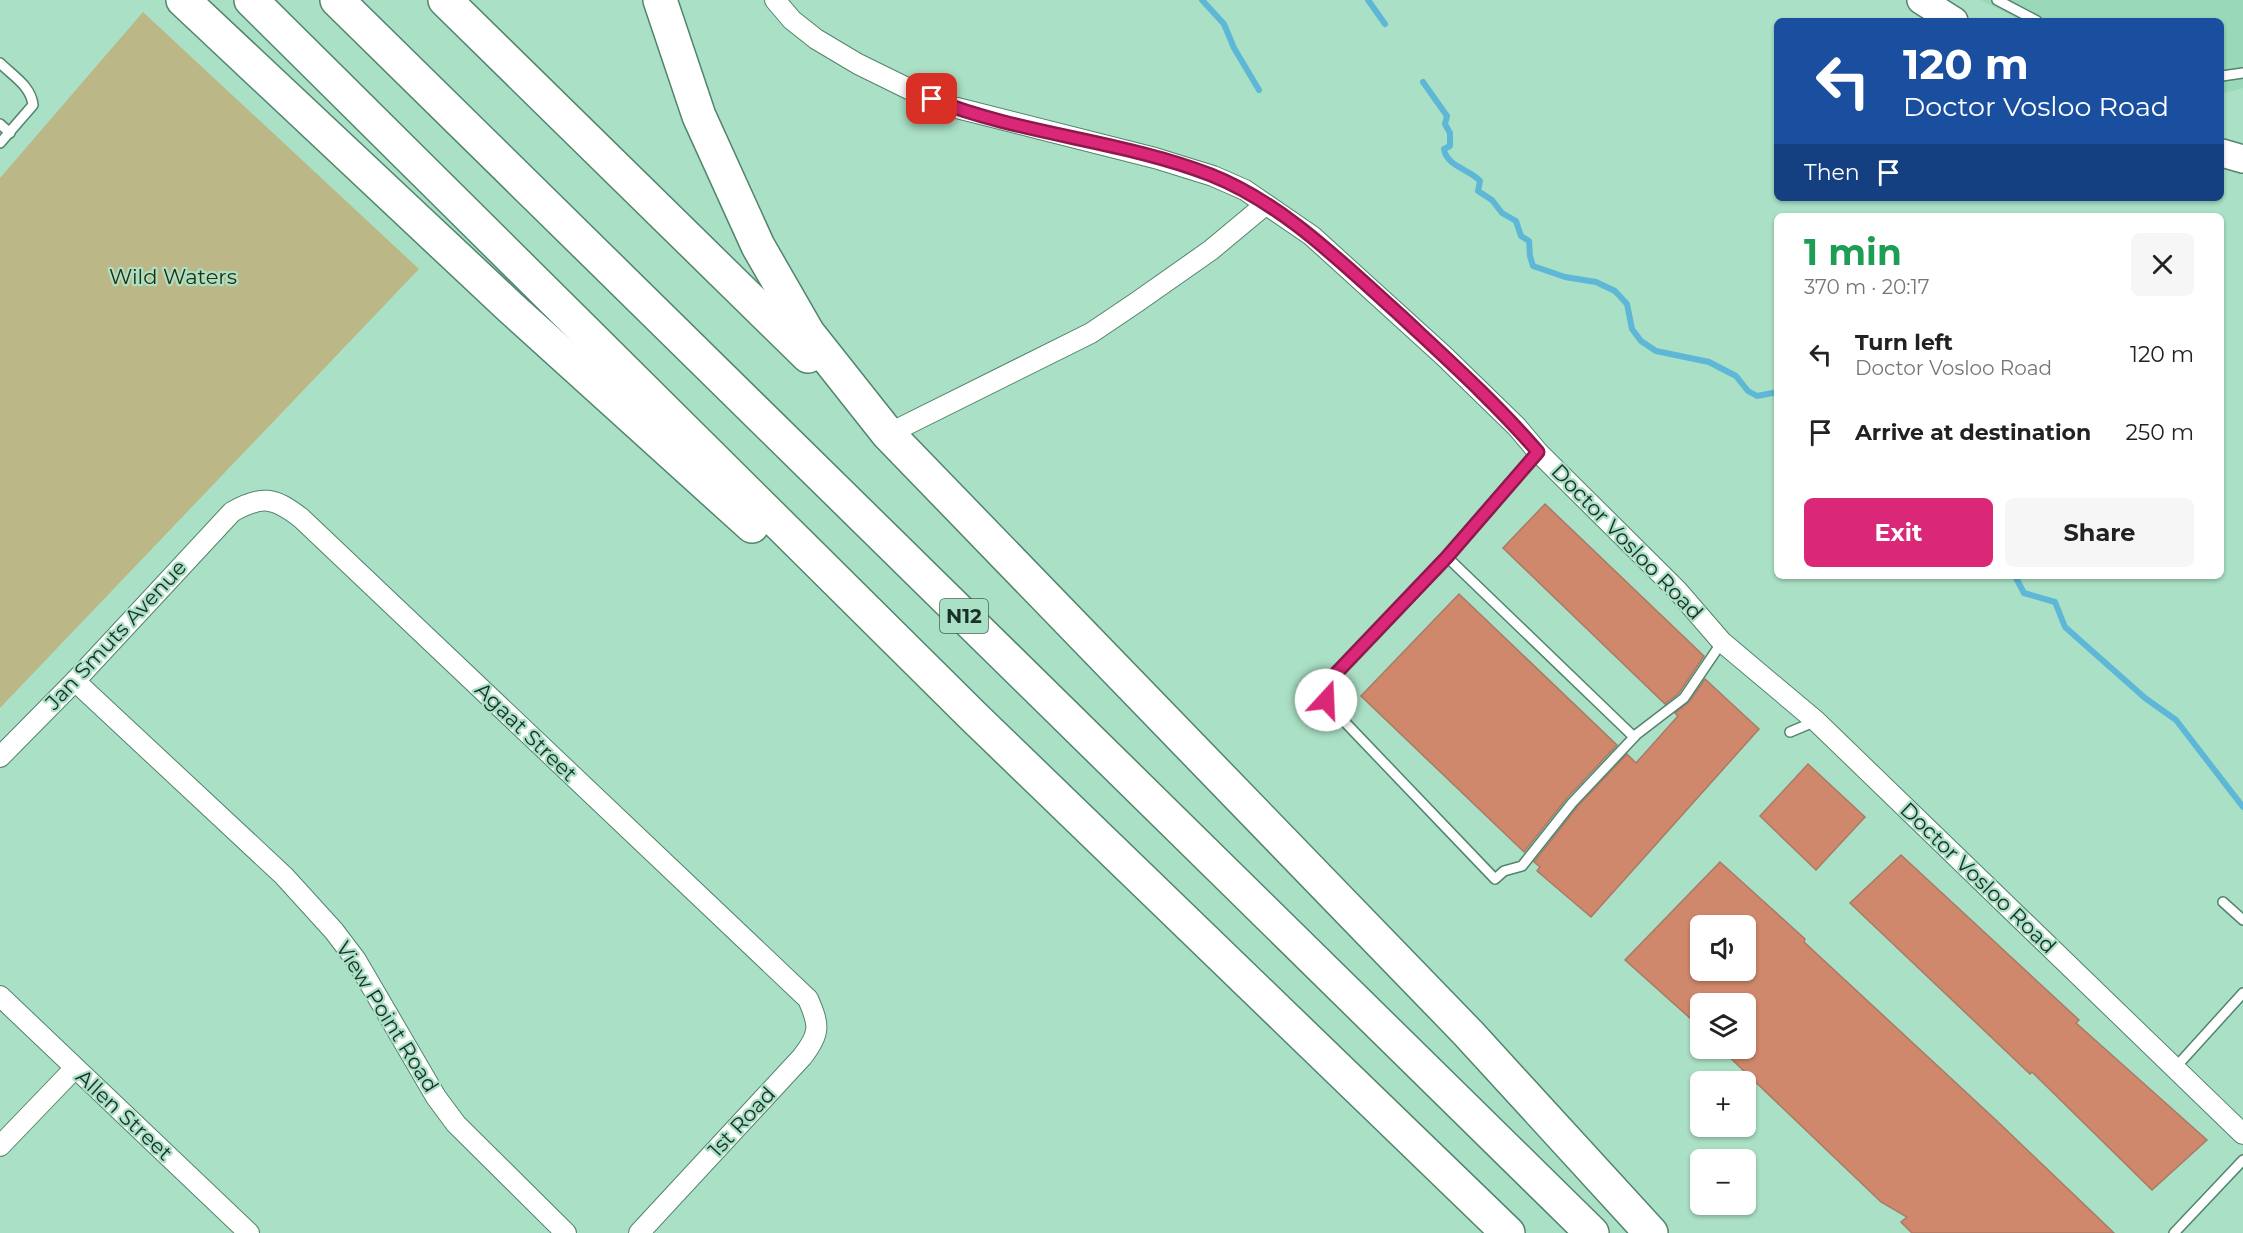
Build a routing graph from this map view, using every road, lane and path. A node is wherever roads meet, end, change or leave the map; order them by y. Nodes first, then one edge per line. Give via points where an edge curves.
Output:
1 (183, 0) edge
2 (251, 0) edge
3 (337, 0) edge
4 (445, 0) edge
5 (660, 0) edge
6 (775, 0) edge
7 (1904, 0) edge
8 (1921, 0) edge
9 (1997, 0) edge
10 (1931, 18) edge
11 (1949, 18) edge
12 (2031, 18) edge
13 (0, 63) edge
14 (2243, 73) edge
15 (2224, 76) edge
16 (0, 124) edge
17 (10, 133) junction
18 (0, 143) edge
19 (2224, 143) edge
20 (2243, 148) edge
21 (2224, 154) edge
22 (2243, 159) edge
23 (1265, 205) junction
24 (888, 434) junction
25 (1538, 452) junction
26 (232, 512) joint
27 (1447, 557) junction
28 (1722, 642) junction
29 (75, 681) junction
30 (972, 716) junction
31 (1816, 721) junction
32 (1790, 732) dead end
33 (1634, 737) junction
34 (0, 757) edge
35 (2223, 902) dead end
36 (2243, 920) edge
37 (2243, 993) edge
38 (0, 996) edge
39 (808, 999) joint
40 (75, 1068) junction
41 (2175, 1068) junction
42 (2243, 1134) edge
43 (0, 1146) edge
44 (2243, 1160) edge
45 (249, 1233) edge
46 (566, 1233) edge
47 (639, 1233) edge
48 (1508, 1233) edge
49 (1592, 1233) edge
50 (1651, 1233) edge
51 (2174, 1233) edge

1 - 30 highway via 738,515
2 - 30 highway
3 - 49 highway, N12
4 - 24 highway
5 - 24 highway via 699,116 758,246 808,333
6 - 23 street, Doctor Vosloo Road via 816,39 911,90 987,117 1185,166 1245,190
7 - 10 main road
8 - 11 main road
9 - 12 lane
13 - 17 lane via 32,96 33,105
14 - 15 lane
16 - 17 lane
17 - 18 lane
19 - 20 main road
21 - 22 main road
23 - 24 street via 1211,250 1090,333
23 - 25 street, Doctor Vosloo Road via 1312,236 1444,356
24 - 50 highway via 1460,1025
25 - 27 lane
25 - 28 street, Doctor Vosloo Road via 1677,590
26 - 29 street, Jan Smuts Avenue
26 - 39 street, Agaat Street via 265,499 284,505 301,518
27 - 33 lane
27 - 33 lane via 1324,686 1327,714 1341,718 1495,879 1504,871 1522,866 1572,803
28 - 31 street, Doctor Vosloo Road
28 - 33 lane via 1684,698
29 - 34 street, Jan Smuts Avenue
29 - 46 street, View Point Road via 311,904 356,960 456,1124
30 - 48 highway
31 - 32 lane
31 - 41 street, Doctor Vosloo Road
35 - 36 lane
37 - 41 lane
38 - 40 street, Allen Street
39 - 47 street, 1st Road via 817,1028 814,1042
40 - 43 street
40 - 45 street, Allen Street
41 - 42 street, Doctor Vosloo Road
44 - 51 lane

